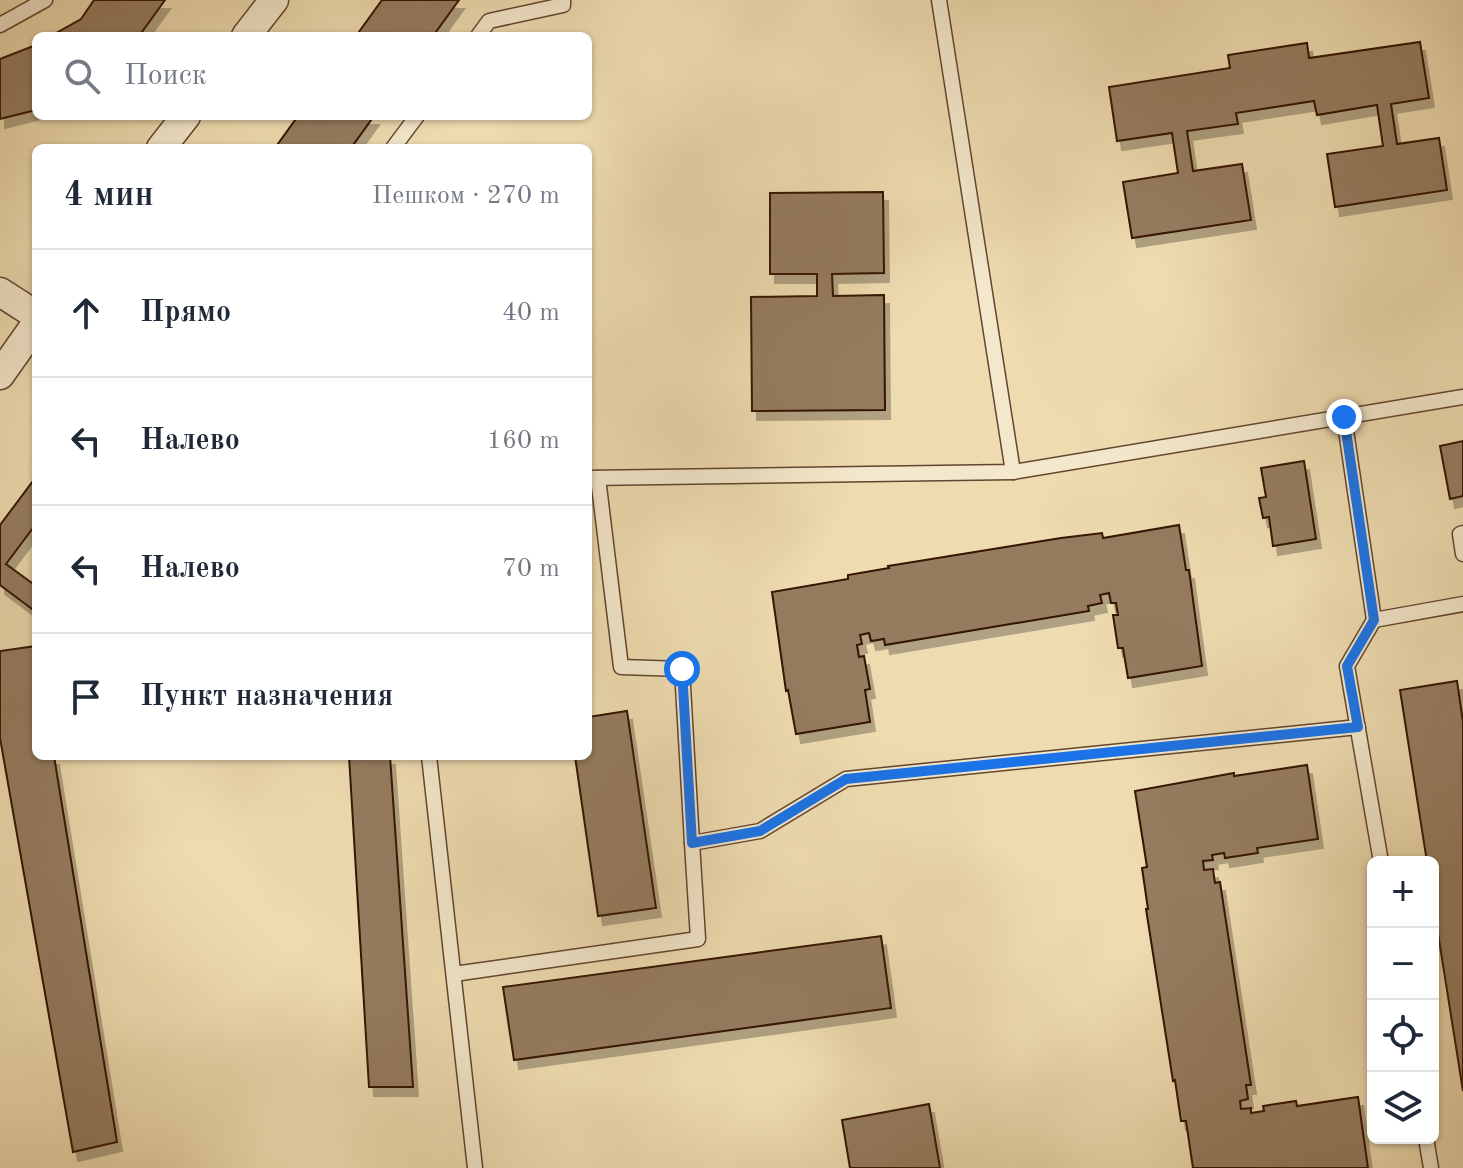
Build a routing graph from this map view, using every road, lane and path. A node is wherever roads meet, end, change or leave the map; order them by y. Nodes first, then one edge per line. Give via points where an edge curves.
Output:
1 (45, 0) edge
2 (274, 0) edge
3 (563, 0) edge
4 (939, 0) edge
5 (0, 25) edge
6 (249, 32) edge
7 (481, 32) edge
8 (183, 120) edge
9 (414, 120) edge
10 (164, 144) edge
11 (396, 144) edge
12 (0, 292) edge
13 (32, 312) edge
14 (32, 330) edge
15 (0, 375) edge
16 (1463, 397) edge
17 (1344, 417) junction
18 (1013, 472) junction
19 (593, 478) edge
20 (1463, 533) edge
21 (1463, 554) edge
22 (1463, 604) edge
23 (1374, 620) junction
24 (1358, 727) junction
25 (429, 760) edge
26 (692, 843) junction
27 (1380, 856) edge
28 (454, 974) junction
29 (1427, 1144) edge
30 (475, 1168) edge
31 (1431, 1168) edge

1 - 5 lane
2 - 6 street
3 - 7 lane via 563,5 489,21
4 - 18 lane
8 - 10 street
9 - 11 lane
12 - 13 street
14 - 15 street
16 - 17 lane
17 - 18 lane
17 - 23 lane
18 - 19 lane
19 - 26 lane via 621,667 682,669
20 - 21 lane
22 - 23 lane
23 - 24 lane via 1347,666
24 - 26 lane via 846,779 760,831
24 - 27 lane
25 - 28 lane
26 - 28 lane via 698,939
28 - 30 lane
29 - 31 lane

